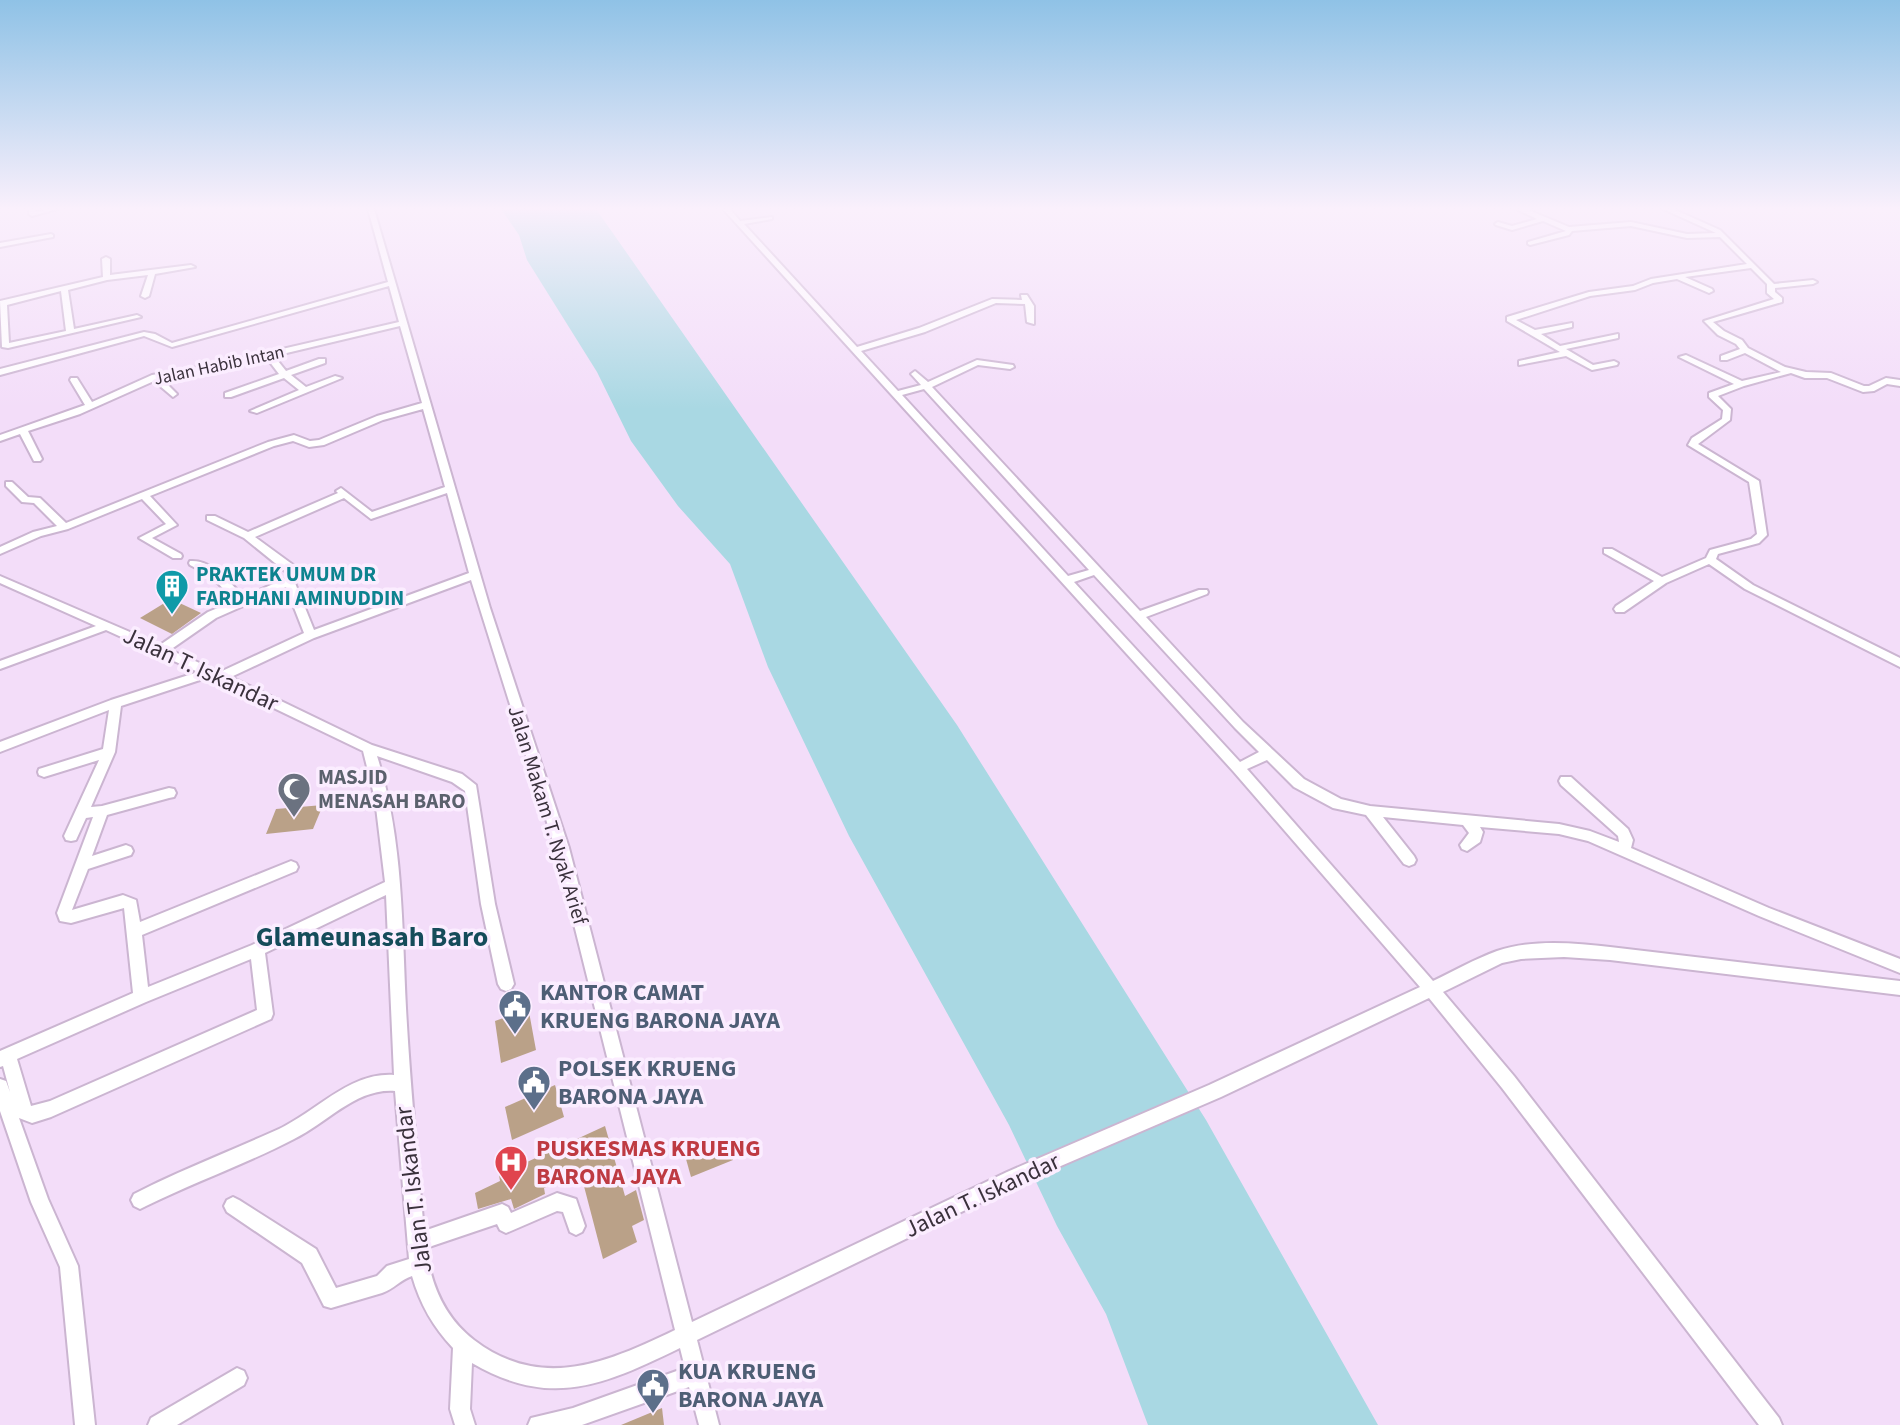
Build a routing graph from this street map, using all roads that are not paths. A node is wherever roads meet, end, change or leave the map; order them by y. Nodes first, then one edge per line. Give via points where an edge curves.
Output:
1 (126, 276) edge
2 (151, 276) edge
3 (390, 276) edge
4 (791, 276) edge
5 (1679, 276) junction
6 (1683, 276) edge
7 (1762, 276) edge
8 (107, 278) joint
9 (1813, 282) dead end
10 (392, 283) junction
11 (1772, 286) junction
12 (64, 287) junction
13 (1709, 291) dead end
14 (145, 296) dead end
15 (1, 303) edge
16 (137, 317) dead end
17 (1031, 322) dead end
18 (404, 323) junction
19 (1569, 325) dead end
20 (70, 332) junction
21 (1534, 333) junction
22 (1615, 336) dead end
23 (856, 350) junction
24 (1745, 350) junction
25 (1564, 351) junction
26 (268, 354) junction
27 (1683, 357) dead end
28 (1724, 358) dead end
29 (322, 360) dead end
30 (1522, 363) dead end
31 (1614, 363) dead end
32 (1010, 367) dead end
33 (1784, 369) junction
34 (0, 372) edge
35 (283, 373) junction
36 (915, 374) dead end
37 (155, 377) junction
38 (338, 378) dead end
39 (74, 380) dead end
40 (1900, 383) edge
41 (1741, 384) junction
42 (925, 386) junction
43 (304, 390) junction
44 (899, 393) junction
45 (173, 394) dead end
46 (228, 395) dead end
47 (426, 405) junction
48 (90, 407) junction
49 (254, 411) dead end
50 (23, 430) junction
51 (0, 438) edge
52 (37, 459) dead end
53 (9, 484) dead end
54 (450, 489) junction
55 (144, 495) junction
56 (211, 518) dead end
57 (64, 527) junction
58 (248, 536) junction
59 (0, 551) edge
60 (1608, 551) dead end
61 (177, 555) dead end
62 (1710, 560) junction
63 (194, 563) dead end
64 (1095, 571) junction
65 (475, 575) junction
66 (1071, 578) junction
67 (0, 579) edge
68 (1662, 581) junction
69 (289, 582) junction
70 (1203, 592) dead end
71 (242, 601) junction
72 (1620, 609) dead end
73 (1137, 616) junction
74 (107, 626) junction
75 (310, 635) junction
76 (161, 650) junction
77 (1900, 663) edge
78 (0, 665) edge
79 (215, 675) junction
80 (115, 703) junction
81 (0, 747) edge
82 (368, 748) junction
83 (109, 752) junction
84 (1267, 754) junction
85 (1238, 768) junction
86 (44, 772) dead end
87 (1566, 781) dead end
88 (169, 793) dead end
89 (102, 811) junction
90 (1370, 811) junction
91 (81, 813) junction
92 (1467, 821) junction
93 (71, 836) dead end
94 (1467, 845) dead end
95 (126, 851) dead end
96 (1624, 851) junction
97 (1409, 860) dead end
98 (81, 865) junction
99 (291, 867) dead end
100 (392, 885) junction
101 (135, 932) junction
102 (257, 950) junction
103 (1900, 966) edge
104 (506, 984) dead end
105 (1430, 988) junction
106 (1900, 988) edge
107 (141, 997) junction
108 (4, 1058) edge
109 (402, 1083) junction
110 (0, 1087) edge
111 (1215, 1091) joint
112 (140, 1200) dead end
113 (233, 1206) dead end
114 (576, 1226) dead end
115 (416, 1242) junction
116 (418, 1265) junction
117 (684, 1336) junction
118 (463, 1346) junction
119 (696, 1374) junction
120 (237, 1378) dead end
121 (85, 1425) edge
122 (158, 1425) edge
123 (465, 1425) edge
124 (538, 1425) edge
125 (709, 1425) edge
126 (1772, 1425) edge

1 - 8 street
2 - 14 street
3 - 10 street, Jalan Makam T. Nyak Arief
4 - 23 street
5 - 6 street
5 - 13 street
5 - 21 street via 1589,294 1511,318
7 - 11 street
8 - 12 street
9 - 11 street
10 - 18 street, Jalan Makam T. Nyak Arief
10 - 34 street via 172,345 144,334
11 - 24 street via 1777,302 1707,321
12 - 15 street
12 - 20 street
15 - 20 street via 7,346
16 - 20 street
17 - 23 street via 1030,306 1024,299 995,301
18 - 26 street, Jalan Habib Intan
18 - 47 street, Jalan Makam T. Nyak Arief
19 - 21 street
21 - 25 street
22 - 25 street
23 - 44 street
24 - 28 street
24 - 33 street
25 - 30 street
25 - 31 street via 1592,368
26 - 35 street
26 - 37 street, Jalan Habib Intan
27 - 41 street
29 - 35 street
32 - 42 street via 977,362
33 - 40 street via 1828,375 1863,389 1886,381
33 - 41 street via 1787,373 1782,376
35 - 43 street
35 - 46 street
36 - 42 street
37 - 45 street
37 - 48 street, Jalan Habib Intan
38 - 43 street
39 - 48 street
41 - 62 street via 1712,395 1727,409 1726,418 1693,445 1754,481 1762,535 1714,552
42 - 44 street
42 - 64 street
43 - 49 street
44 - 66 street
47 - 54 street, Jalan Makam T. Nyak Arief
47 - 55 street via 321,443 294,438 279,441
48 - 50 street, Jalan Habib Intan
50 - 51 street, Jalan Habib Intan
50 - 52 street
53 - 57 street via 25,500 37,500
54 - 58 street via 371,516 342,491
54 - 65 street, Jalan Makam T. Nyak Arief
55 - 57 street
55 - 61 street via 172,525 144,538
56 - 58 street
57 - 59 street
58 - 69 street via 295,572 297,576
60 - 68 street
62 - 68 street
62 - 77 street via 1749,587
63 - 71 street via 215,574
64 - 66 street
64 - 73 street
65 - 75 street
65 - 117 street, Jalan Makam T. Nyak Arief via 562,848
66 - 85 street
67 - 74 street, Jalan T. Iskandar
68 - 72 street
69 - 71 street
69 - 75 street
70 - 73 street
71 - 76 street via 212,615
73 - 84 street
74 - 76 street, Jalan T. Iskandar
74 - 78 street
75 - 79 street
76 - 79 street, Jalan T. Iskandar
79 - 80 street
79 - 82 street, Jalan T. Iskandar
80 - 81 street
80 - 83 street via 115,732
82 - 100 street, Jalan T. Iskandar via 382,788
82 - 104 street via 457,778 471,789 488,905
83 - 86 street
83 - 91 street
84 - 85 street
84 - 90 street via 1320,796
85 - 105 street
87 - 96 street via 1623,833
88 - 89 street
89 - 91 street
89 - 98 street
90 - 92 street
90 - 97 street
91 - 93 street
92 - 94 street via 1476,832
92 - 96 street via 1575,832
95 - 98 street
96 - 103 street
98 - 101 street via 65,916 123,901 131,904
99 - 101 street
100 - 102 street
100 - 109 street, Jalan T. Iskandar
101 - 107 street
102 - 107 street
102 - 108 street via 265,1014 51,1109 32,1115 24,1112
105 - 106 street via 1500,957 1534,950 1640,957
105 - 111 street, Jalan T. Iskandar
105 - 126 street
107 - 108 street
109 - 112 street via 380,1082 358,1089 288,1133
109 - 115 street, Jalan T. Iskandar
110 - 121 street via 40,1202 69,1266
111 - 117 street, Jalan T. Iskandar via 1013,1178
113 - 116 street via 309,1256 331,1299 382,1284 394,1273
114 - 115 street via 570,1205 557,1202 506,1223 502,1213
115 - 116 street, Jalan T. Iskandar
116 - 118 street, Jalan T. Iskandar via 433,1307
117 - 118 street, Jalan T. Iskandar via 615,1367 550,1379 514,1372
117 - 119 street, Jalan Makam T. Nyak Arief
118 - 123 street via 460,1409
119 - 124 street via 573,1418
119 - 125 street, Jalan Makam T. Nyak Arief
120 - 122 street

